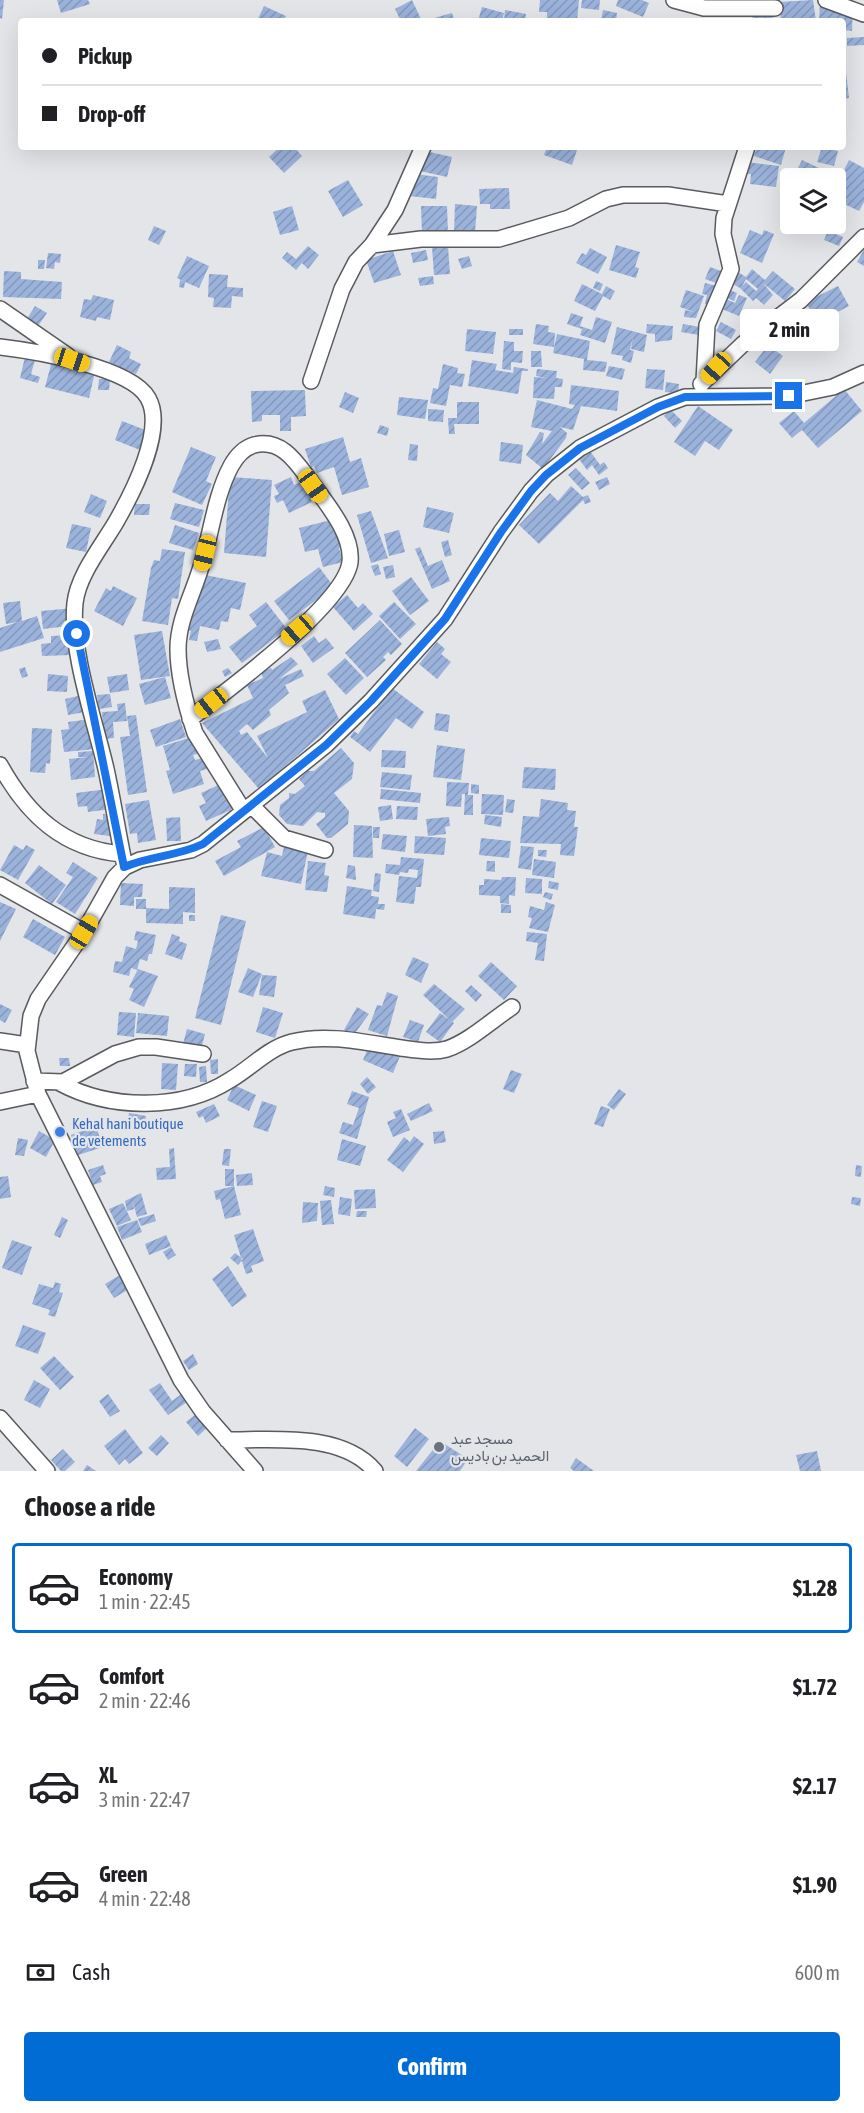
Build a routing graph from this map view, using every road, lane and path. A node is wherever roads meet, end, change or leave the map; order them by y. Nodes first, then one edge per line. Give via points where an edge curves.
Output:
1 (674, 0) edge
2 (826, 0) edge
3 (776, 10) edge
4 (864, 14) edge
5 (422, 150) edge
6 (746, 150) edge
7 (728, 204) junction
8 (864, 237) edge
9 (372, 245) junction
10 (0, 309) edge
11 (0, 347) edge
12 (72, 360) junction
13 (864, 373) edge
14 (311, 381) dead end
15 (704, 381) junction
16 (685, 397) junction
17 (190, 719) junction
18 (0, 765) edge
19 (248, 808) junction
20 (325, 850) dead end
21 (123, 860) junction
22 (0, 885) edge
23 (84, 932) junction
24 (512, 1007) dead end
25 (0, 1041) edge
26 (27, 1045) junction
27 (203, 1054) dead end
28 (60, 1083) junction
29 (36, 1087) junction
30 (0, 1102) edge
31 (0, 1418) edge
32 (227, 1440) junction
33 (47, 1471) edge
34 (255, 1471) edge
35 (375, 1471) edge

1 - 3 street via 704,8
2 - 4 street
5 - 9 street via 395,210
6 - 7 street
7 - 9 street via 657,194 623,195 569,218 499,239 421,239
7 - 15 street via 723,234 731,269 707,325
8 - 15 street via 801,300 743,344
9 - 14 street via 356,262 342,289
10 - 12 street
11 - 12 street
12 - 21 street via 129,381 147,396 152,411 144,463 82,582 75,604 84,674
13 - 16 street via 833,387 789,396
15 - 16 street
16 - 19 street via 605,433 546,475 501,532 445,619 344,729
17 - 17 street via 179,663 180,631 230,468 241,453 253,446 279,448 294,458 344,534 350,552 347,572 314,616
17 - 19 street via 205,752
18 - 21 street via 21,800 40,819 85,847
19 - 20 street via 284,837
19 - 21 street via 191,850
21 - 23 street
22 - 23 street
23 - 26 street via 38,999 28,1026
24 - 28 street via 442,1050 343,1040 292,1042 218,1088 172,1102 98,1097
25 - 26 street
26 - 29 street
27 - 28 street via 139,1047 115,1054
28 - 29 street
29 - 30 street
29 - 32 street via 181,1380
31 - 33 street
32 - 34 street
32 - 35 street via 289,1441 334,1447 353,1454

